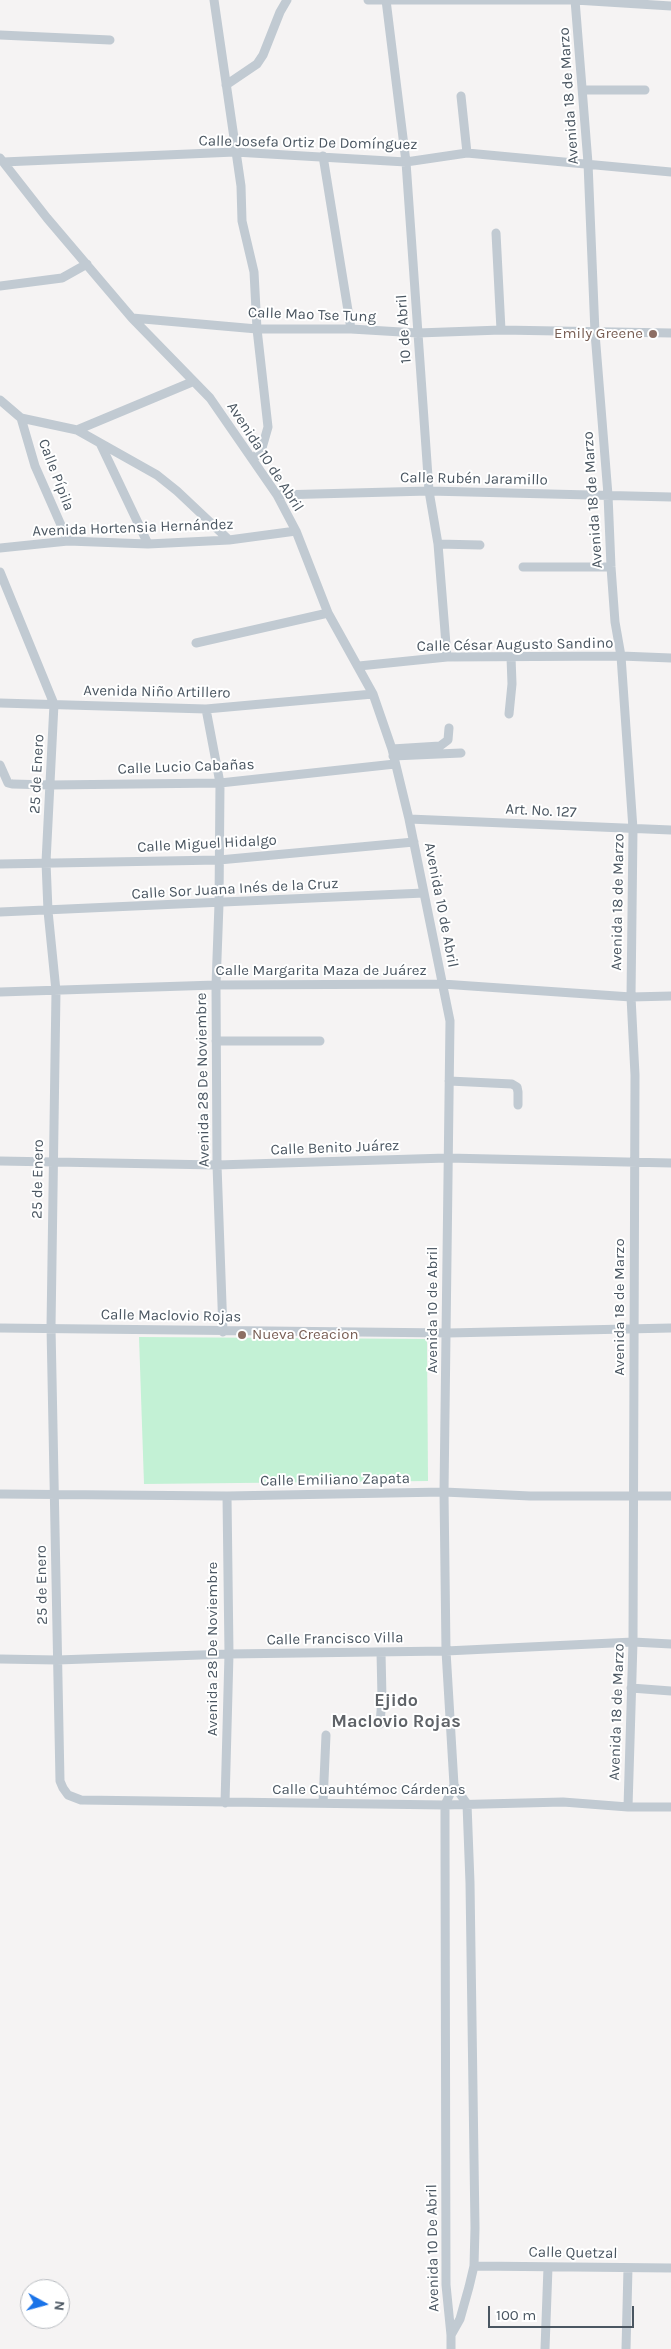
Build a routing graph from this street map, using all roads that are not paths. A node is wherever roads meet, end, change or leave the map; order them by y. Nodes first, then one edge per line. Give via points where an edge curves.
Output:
1 (214, 0) edge
2 (287, 0) edge
3 (368, 0) edge
4 (386, 0) edge
5 (575, 0) edge
6 (671, 6) edge
7 (0, 35) edge
8 (110, 40) dead end
9 (226, 85) junction
10 (583, 90) junction
11 (645, 90) dead end
12 (461, 96) dead end
13 (235, 152) junction
14 (466, 153) junction
15 (323, 156) junction
16 (2, 160) edge
17 (406, 162) junction
18 (588, 163) junction
19 (671, 172) edge
20 (496, 233) dead end
21 (87, 264) junction
22 (0, 286) edge
23 (132, 318) junction
24 (257, 328) junction
25 (351, 329) junction
26 (501, 330) junction
27 (418, 333) junction
28 (595, 333) junction
29 (671, 333) edge
30 (192, 382) junction
31 (0, 400) edge
32 (21, 418) junction
33 (77, 430) junction
34 (100, 442) junction
35 (253, 460) junction
36 (430, 491) junction
37 (277, 495) junction
38 (608, 495) junction
39 (671, 497) edge
40 (296, 531) junction
41 (229, 540) junction
42 (68, 541) junction
43 (148, 544) junction
44 (438, 544) junction
45 (480, 545) dead end
46 (0, 548) edge
47 (523, 567) dead end
48 (611, 567) junction
49 (0, 572) edge
50 (328, 613) junction
51 (196, 643) dead end
52 (621, 656) junction
53 (447, 657) junction
54 (511, 657) junction
55 (671, 658) edge
56 (359, 666) junction
57 (373, 694) junction
58 (2, 702) edge
59 (54, 704) junction
60 (206, 709) junction
61 (509, 714) dead end
62 (449, 728) dead end
63 (461, 753) dead end
64 (393, 756) junction
65 (0, 765) edge
66 (220, 783) junction
67 (50, 785) junction
68 (409, 819) junction
69 (633, 829) junction
70 (671, 830) edge
71 (414, 842) junction
72 (219, 860) junction
73 (46, 862) junction
74 (0, 864) edge
75 (424, 893) junction
76 (219, 904) junction
77 (48, 910) junction
78 (0, 912) edge
79 (216, 984) junction
80 (442, 984) junction
81 (56, 991) junction
82 (0, 992) edge
83 (671, 996) edge
84 (631, 997) junction
85 (320, 1041) dead end
86 (216, 1042) junction
87 (449, 1081) junction
88 (518, 1105) dead end
89 (447, 1158) junction
90 (0, 1161) edge
91 (52, 1161) junction
92 (634, 1162) junction
93 (671, 1162) edge
94 (218, 1165) junction
95 (51, 1327) junction
96 (0, 1328) edge
97 (633, 1328) junction
98 (671, 1328) edge
99 (223, 1332) junction
100 (448, 1333) junction
101 (444, 1492) junction
102 (54, 1493) junction
103 (0, 1494) edge
104 (633, 1495) junction
105 (227, 1496) junction
106 (671, 1496) edge
107 (633, 1642) junction
108 (671, 1644) edge
109 (446, 1651) junction
110 (381, 1652) junction
111 (229, 1654) junction
112 (0, 1659) edge
113 (57, 1660) junction
114 (631, 1688) junction
115 (671, 1691) edge
116 (380, 1724) dead end
117 (326, 1735) dead end
118 (454, 1785) junction
119 (68, 1795) joint
120 (225, 1803) junction
121 (324, 1804) junction
122 (445, 1804) junction
123 (466, 1804) junction
124 (628, 1807) junction
125 (671, 1807) edge
126 (474, 2266) junction
127 (548, 2267) junction
128 (628, 2268) junction
129 (671, 2268) edge
130 (451, 2335) junction
131 (450, 2349) edge
132 (545, 2349) edge
133 (626, 2349) edge

1 - 9 street
2 - 9 street via 260,60
3 - 4 street
4 - 5 street
4 - 17 street, 10 de Abril
5 - 6 street
5 - 10 street, Avenida 18 de Marzo
7 - 8 street
9 - 13 street
10 - 11 street
10 - 18 street, Avenida 18 de Marzo
12 - 14 street
13 - 15 street, Calle Josefa Ortiz De Domínguez
13 - 16 street, Calle Josefa Ortiz De Domínguez
13 - 24 street via 241,186 242,221 254,272
14 - 17 street, Calle Josefa Ortiz De Domínguez
14 - 18 street, Calle Josefa Ortiz De Domínguez
15 - 17 street, Calle Josefa Ortiz De Domínguez
15 - 25 street
16 - 21 street, Avenida 10 de Abril
17 - 27 street, 10 de Abril
18 - 19 street, Calle Josefa Ortiz De Domínguez
18 - 28 street, Avenida 18 de Marzo
20 - 26 street
21 - 22 street via 62,278
21 - 23 street, Avenida 10 de Abril
23 - 24 street, Calle Mao Tse Tung
23 - 30 street, Avenida 10 de Abril
24 - 25 street, Calle Mao Tse Tung
24 - 35 street via 268,427 262,448
25 - 27 street, Calle Mao Tse Tung
26 - 27 street, Calle Mao Tse Tung
26 - 28 street, Calle Mao Tse Tung
27 - 36 street, 10 de Abril
28 - 29 street, Calle Mao Tse Tung
28 - 38 street, Avenida 18 de Marzo
30 - 33 street
30 - 35 street, Avenida 10 de Abril via 210,398
31 - 32 street
32 - 33 street
32 - 42 street, Calle Pípila via 35,466
33 - 34 street
34 - 41 street via 157,475
34 - 43 street
35 - 37 street, Avenida 10 de Abril
36 - 37 street, Calle Rubén Jaramillo
36 - 38 street, Calle Rubén Jaramillo
36 - 44 street, 10 de Abril
37 - 40 street, Avenida 10 de Abril
38 - 39 street, Calle Rubén Jaramillo
38 - 48 street, Avenida 18 de Marzo
40 - 41 street, Avenida Hortensia Hernández
40 - 50 street, Avenida 10 de Abril
41 - 43 street, Avenida Hortensia Hernández
42 - 43 street, Avenida Hortensia Hernández
42 - 46 street, Avenida Hortensia Hernández
44 - 45 street
44 - 53 street, 10 de Abril
47 - 48 street
48 - 52 street, Avenida 18 de Marzo
49 - 59 street, 25 de Enero
50 - 51 street
50 - 56 street, Avenida 10 de Abril
52 - 54 street, Calle César Augusto Sandino
52 - 55 street, Calle César Augusto Sandino
52 - 69 street, Avenida 18 de Marzo
53 - 54 street, Calle César Augusto Sandino
53 - 56 street, Calle César Augusto Sandino
54 - 61 street
56 - 57 street, Avenida 10 de Abril
57 - 60 street, Avenida Niño Artillero
57 - 64 street, Avenida 10 de Abril
58 - 59 street, Avenida Niño Artillero
59 - 60 street, Avenida Niño Artillero
59 - 67 street, 25 de Enero
60 - 66 street, Avenida 28 De Noviembre
62 - 64 street via 448,740 440,746
63 - 64 street
64 - 66 street, Calle Lucio Cabañas
64 - 68 street, Avenida 10 de Abril
65 - 67 street, Calle Lucio Cabañas via 8,782
66 - 67 street, Calle Lucio Cabañas
66 - 72 street, Avenida 28 De Noviembre
67 - 73 street, 25 de Enero
68 - 69 street, Art. No. 127
68 - 71 street, Avenida 10 de Abril
69 - 70 street, Art. No. 127
69 - 84 street, Avenida 18 de Marzo
71 - 72 street, Calle Miguel Hidalgo
71 - 75 street, Avenida 10 de Abril
72 - 73 street, Calle Miguel Hidalgo
72 - 76 street, Avenida 28 De Noviembre
73 - 74 street, Calle Miguel Hidalgo
73 - 77 street, 25 de Enero
75 - 76 street, Calle Sor Juana Inés de la Cruz
75 - 80 street, Avenida 10 de Abril
76 - 77 street, Calle Sor Juana Inés de la Cruz
76 - 79 street, Avenida 28 De Noviembre
77 - 78 street, Calle Sor Juana Inés de la Cruz
77 - 81 street, 25 de Enero
79 - 80 street, Calle Margarita Maza de Juárez
79 - 81 street, Calle Margarita Maza de Juárez
79 - 86 street, Avenida 28 De Noviembre
80 - 84 street, Calle Margarita Maza de Juárez
80 - 87 street, Avenida 10 de Abril via 450,1021
81 - 82 street, Calle Margarita Maza de Juárez
81 - 91 street, 25 de Enero
83 - 84 street, Calle Margarita Maza de Juárez
84 - 92 street, Avenida 18 de Marzo via 635,1075
85 - 86 street
86 - 94 street, Avenida 28 De Noviembre
87 - 88 street via 512,1084 518,1092
87 - 89 street, Avenida 10 de Abril
89 - 92 street, Calle Benito Juárez
89 - 94 street, Calle Benito Juárez
89 - 100 street, Avenida 10 de Abril
90 - 91 street, Calle Benito Juárez
91 - 94 street, Calle Benito Juárez
91 - 95 street, 25 de Enero
92 - 93 street, Calle Benito Juárez
92 - 97 street, Avenida 18 de Marzo
94 - 99 street, Avenida 28 De Noviembre
95 - 96 street, Calle Maclovio Rojas
95 - 99 street, Calle Maclovio Rojas
95 - 102 street, 25 de Enero
97 - 98 street, Calle Maclovio Rojas
97 - 100 street, Calle Maclovio Rojas
97 - 104 street, Avenida 18 de Marzo
99 - 100 street, Calle Maclovio Rojas
100 - 101 street, Avenida 10 de Abril
101 - 104 street, Calle Emiliano Zapata via 530,1496
101 - 105 street, Calle Emiliano Zapata
101 - 109 street, Avenida 10 de Abril
102 - 103 street, Calle Emiliano Zapata
102 - 105 street, Calle Emiliano Zapata
102 - 113 street, 25 de Enero
104 - 106 street, Calle Emiliano Zapata
104 - 107 street, Avenida 18 de Marzo
105 - 111 street, Avenida 28 De Noviembre
107 - 108 street, Calle Francisco Villa
107 - 109 street, Calle Francisco Villa
107 - 114 street, Avenida 18 de Marzo
109 - 110 street, Calle Francisco Villa
109 - 118 street, Avenida 10 de Abril
110 - 111 street, Calle Francisco Villa
110 - 116 street
111 - 113 street, Calle Francisco Villa
111 - 120 street, Avenida 28 De Noviembre
112 - 113 street, Calle Francisco Villa
113 - 119 street, 25 de Enero via 60,1781
114 - 115 street
114 - 124 street, Avenida 18 de Marzo
117 - 121 street
118 - 122 street
118 - 123 street
119 - 120 street, Calle Cuauhtémoc Cárdenas via 81,1800
120 - 121 street, Calle Cuauhtémoc Cárdenas
121 - 122 street, Calle Cuauhtémoc Cárdenas
122 - 123 street, Calle Cuauhtémoc Cárdenas
122 - 130 street, Avenida 10 De Abril via 446,2285
123 - 124 street, Calle Cuauhtémoc Cárdenas via 563,1802
123 - 126 street, Avenida 10 De Abril via 470,1883
124 - 125 street, Calle Cuauhtémoc Cárdenas
126 - 127 street, Calle Quetzal
126 - 130 street, Avenida 10 De Abril via 460,2319
127 - 128 street, Calle Quetzal
127 - 132 street
128 - 129 street, Calle Quetzal
128 - 133 street
130 - 131 street

